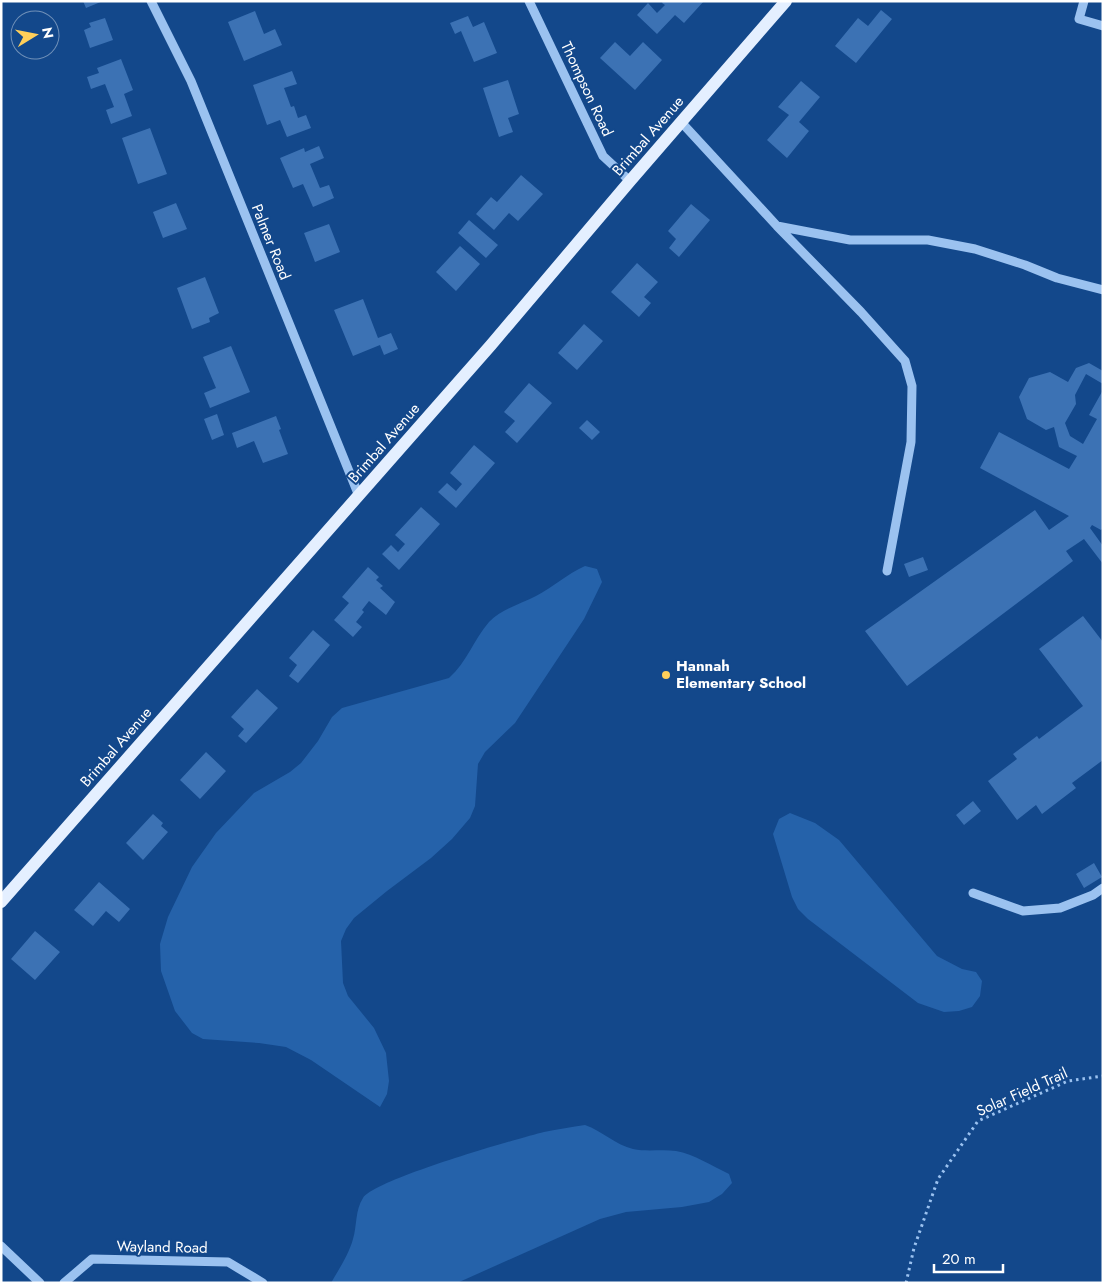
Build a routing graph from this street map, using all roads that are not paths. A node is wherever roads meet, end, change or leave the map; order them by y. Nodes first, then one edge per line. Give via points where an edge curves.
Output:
1 (151, 1) edge
2 (530, 1) edge
3 (786, 1) edge
4 (1084, 1) edge
5 (1103, 26) edge
6 (682, 123) junction
7 (630, 181) junction
8 (777, 226) junction
9 (1103, 290) edge
10 (359, 496) junction
11 (887, 571) dead end
12 (1103, 888) edge
13 (973, 893) dead end
14 (1, 902) edge
15 (1, 1246) edge
16 (40, 1283) edge
17 (64, 1283) edge
18 (263, 1283) edge

1 - 10 street, Palmer Road via 191,81
2 - 7 street, Thompson Road via 603,156
3 - 6 main road, Brimbal Avenue
4 - 5 street via 1079,19
6 - 7 main road, Brimbal Avenue
6 - 8 street
7 - 10 main road, Brimbal Avenue
8 - 9 street via 850,240 928,240 975,249 1057,278
8 - 11 street via 905,360 912,386 911,442
10 - 14 main road, Brimbal Avenue
12 - 13 street via 1060,908 1023,911
15 - 16 street
17 - 18 street, Wayland Road via 92,1259 228,1262

